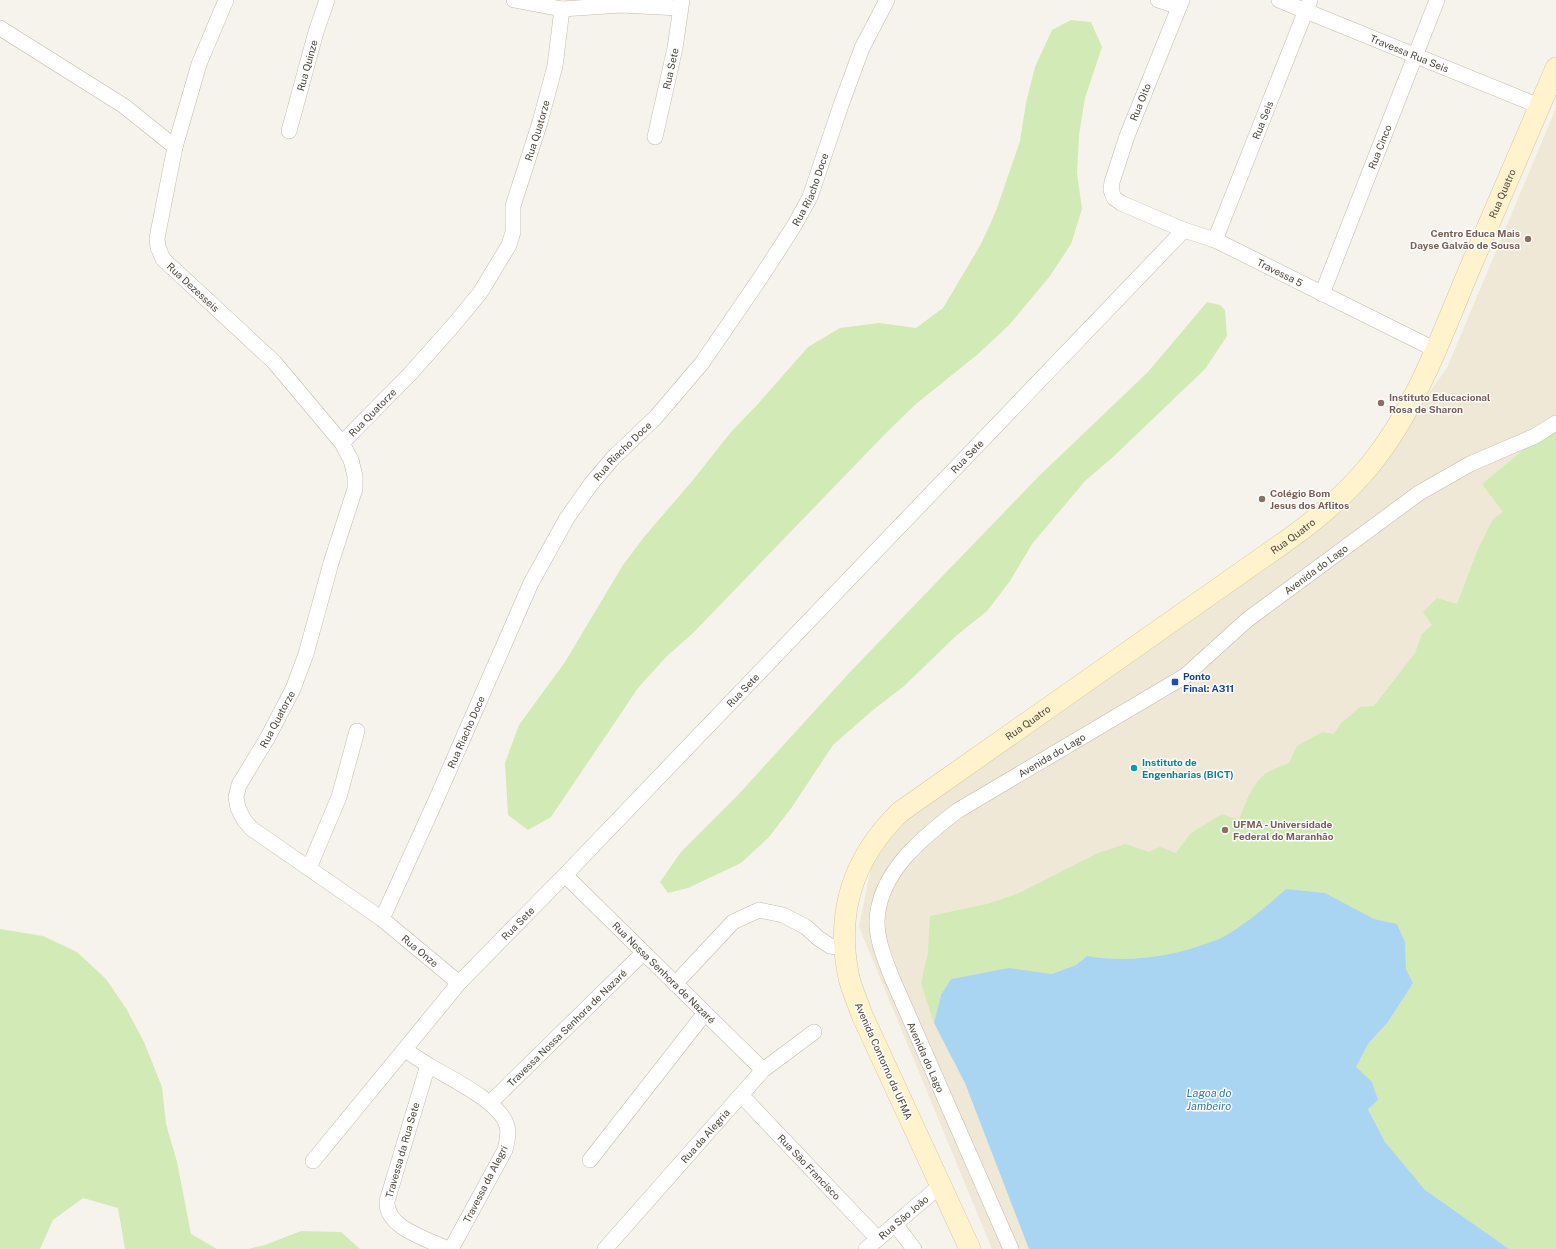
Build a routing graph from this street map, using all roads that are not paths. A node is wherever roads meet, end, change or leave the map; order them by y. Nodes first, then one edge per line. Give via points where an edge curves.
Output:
1 (226, 0) edge
2 (327, 0) edge
3 (514, 0) edge
4 (887, 0) edge
5 (1158, 0) edge
6 (1279, 0) edge
7 (1437, 0) edge
8 (1180, 3) edge
9 (681, 4) edge
10 (1308, 5) edge
11 (562, 8) junction
12 (0, 28) edge
13 (1415, 55) junction
14 (1556, 68) edge
15 (1539, 106) junction
16 (289, 131) dead end
17 (655, 137) dead end
18 (175, 147) junction
19 (1121, 204) joint
20 (1184, 230) junction
21 (1215, 240) junction
22 (1322, 294) junction
23 (1436, 350) junction
24 (1556, 424) edge
25 (342, 443) junction
26 (357, 731) dead end
27 (861, 863) joint
28 (309, 868) junction
29 (565, 875) junction
30 (382, 919) junction
31 (844, 948) junction
32 (643, 953) junction
33 (459, 983) junction
34 (675, 984) junction
35 (705, 1013) junction
36 (814, 1032) dead end
37 (405, 1050) junction
38 (428, 1064) junction
39 (764, 1070) junction
40 (741, 1095) junction
41 (491, 1102) junction
42 (590, 1160) dead end
43 (313, 1161) dead end
44 (941, 1185) junction
45 (896, 1224) junction
46 (878, 1239) junction
47 (450, 1249) edge
48 (605, 1249) edge
49 (866, 1249) edge
50 (914, 1249) edge
51 (970, 1249) edge
52 (1011, 1249) edge

1 - 18 street, Rua Dezesseis via 199,64
2 - 16 street, Rua Quinze
3 - 11 street
4 - 30 street, Rua Riacho Doce via 862,48 810,197 794,226 702,363 656,417 613,458 591,484 567,518 531,583
5 - 8 street
6 - 10 street, Travessa Rua Seis
7 - 13 street, Rua Cinco
8 - 19 street, Rua Oito via 1127,136 1112,182 1114,198
9 - 11 street
9 - 17 street, Rua Sete via 675,48
10 - 13 street, Travessa Rua Seis
10 - 21 street, Rua Seis
11 - 25 street, Rua Quatorze via 555,66 513,206 509,245 480,293 451,328
12 - 18 street via 124,106
13 - 15 street, Travessa Rua Seis
13 - 22 street, Rua Cinco
14 - 15 main road, Rua Quatro
15 - 23 main road, Rua Quatro
18 - 25 street, Rua Dezesseis via 159,225 160,254 274,362
19 - 20 street, Travessa 5
20 - 21 street, Travessa 5
20 - 29 street, Rua Sete
21 - 22 street, Travessa 5
22 - 23 street, Travessa 5
23 - 27 main road, Rua Quatro via 1422,380 1372,463 1316,520 910,804 886,825
24 - 52 street, Avenida do Lago via 1535,436 1470,464 1419,493 1247,620 1185,676 957,811 912,849 892,876 882,895 877,922 884,957
25 - 28 street, Rua Quatorze via 351,460 355,489 306,654 293,689 239,785 236,796 238,808 252,829
26 - 28 street via 339,797
27 - 31 main road, Avenida Contorno da UFMA via 847,906
28 - 30 street, Rua Onze
29 - 32 street, Rua Nossa Senhora de Nazaré
29 - 33 street, Rua Sete
30 - 33 street, Rua Onze
31 - 34 street via 830,946 806,927 783,915 759,910 733,922
31 - 44 main road, Avenida Contorno da UFMA via 849,979 862,1015
32 - 34 street, Rua Nossa Senhora de Nazaré
32 - 41 street, Travessa Nossa Senhora de Nazaré
33 - 37 street, Rua Sete
34 - 35 street, Rua Nossa Senhora de Nazaré
35 - 39 street, Rua Nossa Senhora de Nazaré
35 - 42 street
36 - 39 street, Rua da Alegria
37 - 38 street
37 - 43 street, Rua Sete
38 - 41 street
38 - 47 street, Travessa da Rua Sete via 386,1209 400,1226
39 - 40 street, Rua da Alegria
40 - 46 street, Rua São Francisco
40 - 48 street, Rua da Alegria
41 - 47 street, Travessa da Alegri via 504,1117 507,1126 505,1150
44 - 45 street, Rua São João
44 - 51 main road, Avenida Contorno da UFMA
45 - 46 street, Rua São João
45 - 50 street
46 - 49 street, Rua São João

